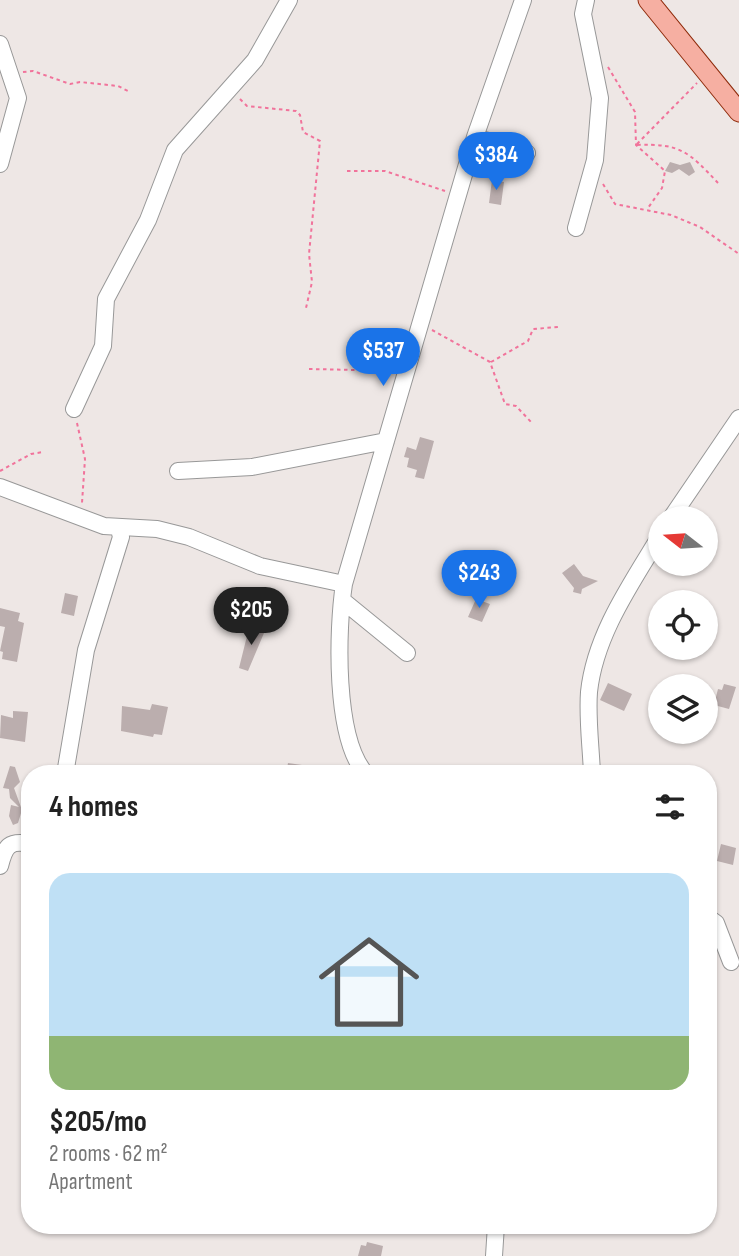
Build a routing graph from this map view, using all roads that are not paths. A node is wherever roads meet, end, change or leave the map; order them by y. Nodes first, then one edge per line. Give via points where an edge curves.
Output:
1 (289, 0) edge
2 (523, 0) edge
3 (586, 0) edge
4 (648, 0) edge
5 (0, 44) edge
6 (739, 112) edge
7 (475, 137) junction
8 (527, 153) dead end
9 (0, 164) edge
10 (576, 228) dead end
11 (74, 409) road end
12 (739, 418) edge
13 (386, 441) junction
14 (178, 471) dead end
15 (0, 487) edge
16 (679, 506) edge
17 (119, 529) junction
18 (648, 556) edge
19 (343, 592) junction
20 (407, 653) dead end
21 (67, 765) edge
22 (358, 765) edge
23 (592, 765) edge
24 (21, 843) edge
25 (0, 866) edge
26 (717, 925) edge
27 (732, 962) dead end
28 (495, 1234) edge
29 (494, 1256) edge

1 - 11 street via 255,60 175,150 148,220 106,299 103,346
2 - 7 street
3 - 10 street via 583,14 600,99 595,160
4 - 6 main road
5 - 9 street via 18,98
7 - 8 street
7 - 13 street
12 - 16 street
13 - 14 street via 252,467
13 - 19 street
15 - 17 street
17 - 19 street via 157,529
17 - 21 street via 121,537 86,650
18 - 23 street via 613,614 594,670 589,693
19 - 20 street
19 - 22 street via 338,626 345,728
24 - 25 street via 6,846
26 - 27 street
28 - 29 street

